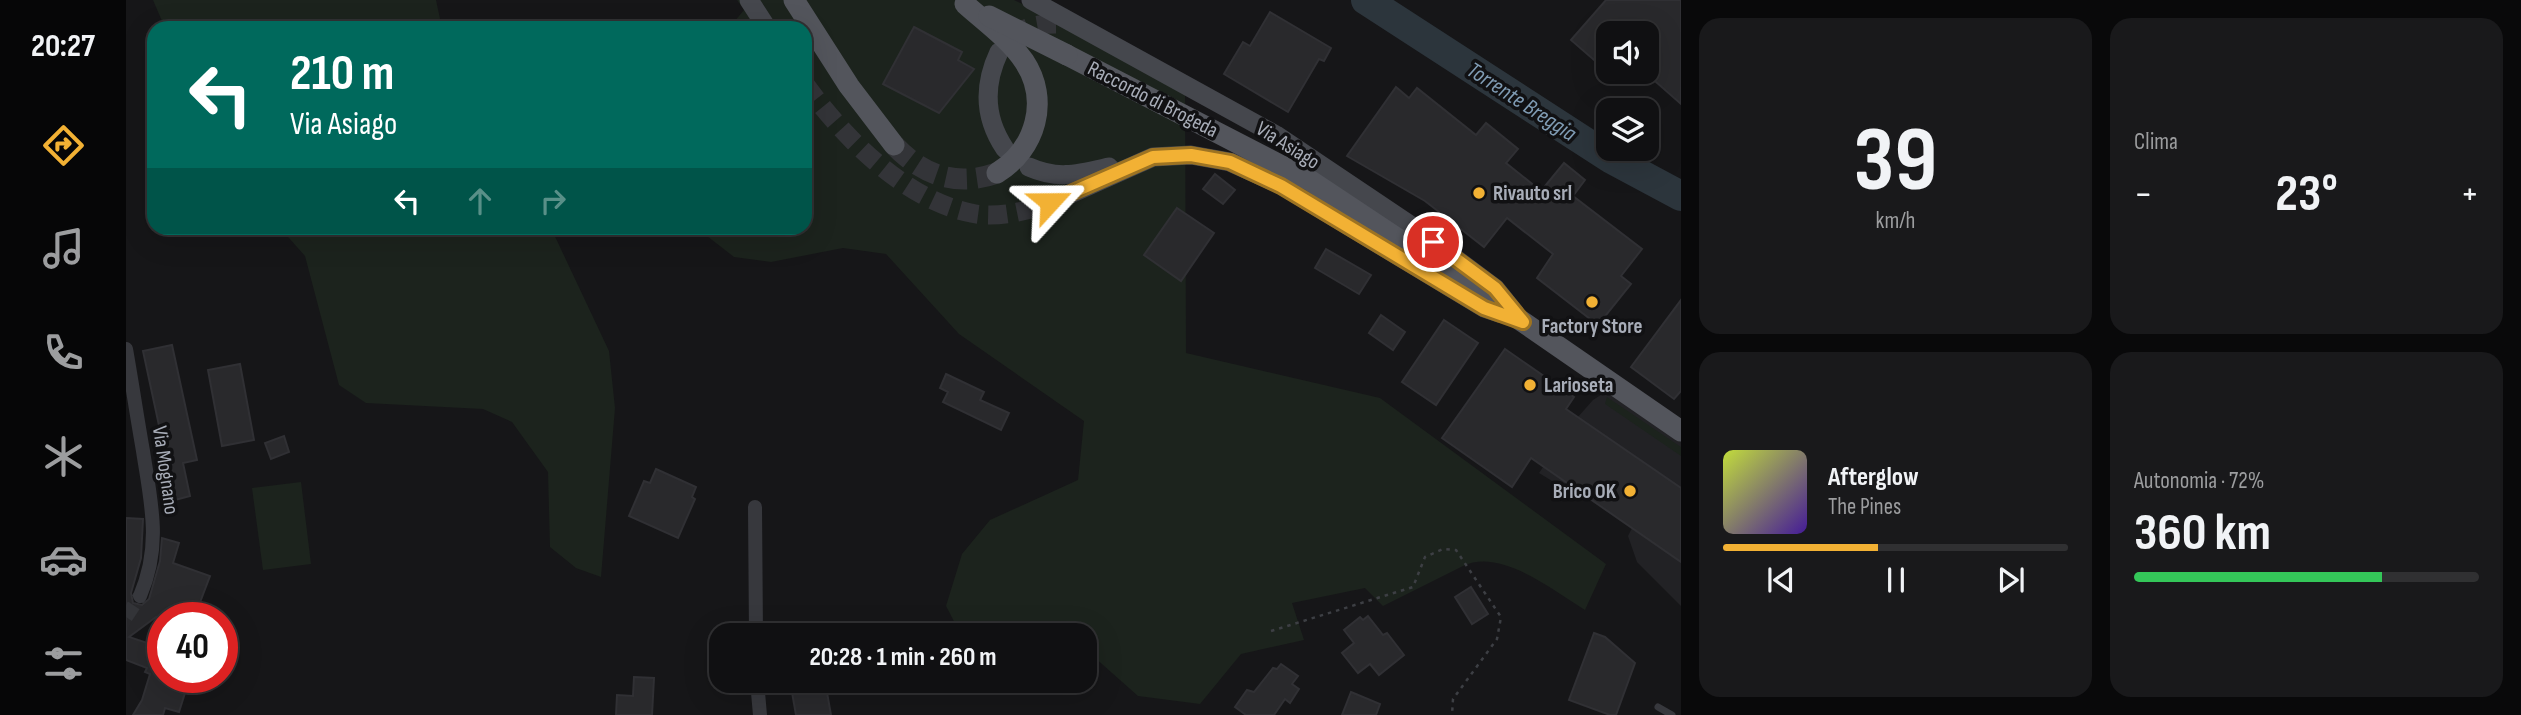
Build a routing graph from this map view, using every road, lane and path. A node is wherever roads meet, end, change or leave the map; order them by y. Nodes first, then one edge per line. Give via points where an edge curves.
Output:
1 (749, 0) edge
2 (794, 0) edge
3 (1031, 0) edge
4 (961, 2) edge
5 (762, 21) edge
6 (807, 21) edge
7 (1056, 24) tunnel mouth
8 (812, 28) edge
9 (1088, 31) junction
10 (999, 52) dead end
11 (894, 145) tunnel mouth
12 (1005, 149) dead end
13 (1153, 157) junction
14 (1029, 167) dead end
15 (996, 173) tunnel mouth
16 (1050, 202) tunnel mouth
17 (1523, 322) junction
18 (126, 349) edge
19 (1681, 431) edge
20 (755, 508) dead end
21 (140, 596) tunnel mouth
22 (756, 623) edge
23 (1270, 631) dead end
24 (758, 693) edge
25 (1658, 707) dead end
26 (760, 715) edge
27 (1452, 715) edge
28 (1672, 715) edge

1 - 5 street
2 - 6 main road
3 - 9 street, Via Asiago
4 - 15 main road, bridge via 1015,48 1037,94 1037,117 1027,143
4 - 17 main road, Raccordo di Brogeda, bridge via 1311,181
7 - 9 street
8 - 11 main road
9 - 17 street, Via Asiago via 1276,135 1495,288
10 - 12 street via 987,97 991,125
13 - 14 street via 1065,176
13 - 16 street, Via Asiago
13 - 17 street, Via Asiago via 1208,157 1251,170 1484,308
17 - 19 main road, Via Asiago
18 - 21 street, Via Mognano via 154,516
20 - 22 street
23 - 27 path via 1413,587 1425,557 1443,549 1456,550 1501,617 1497,639 1453,699
24 - 26 street
25 - 28 lane

